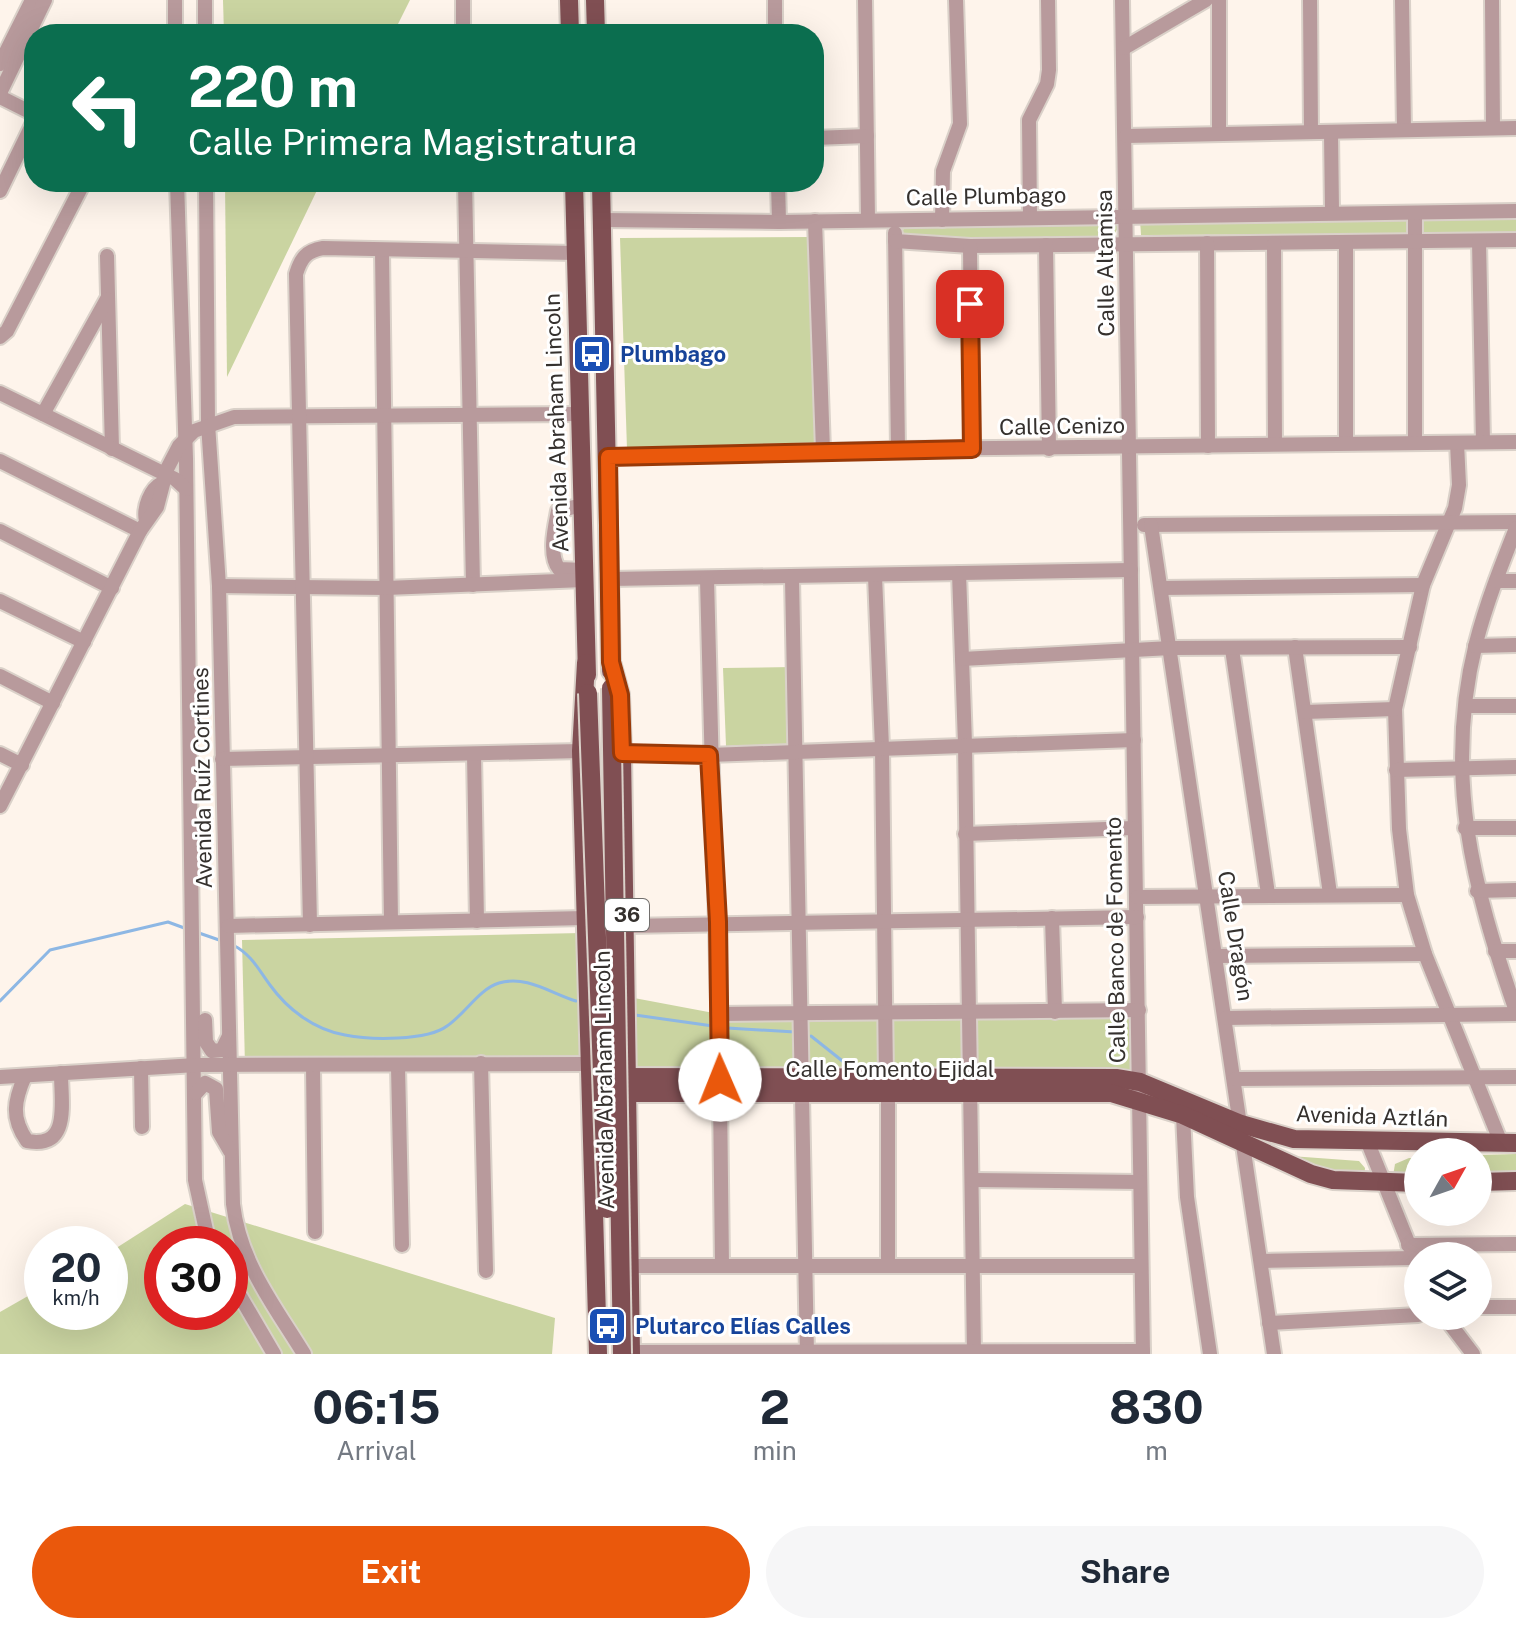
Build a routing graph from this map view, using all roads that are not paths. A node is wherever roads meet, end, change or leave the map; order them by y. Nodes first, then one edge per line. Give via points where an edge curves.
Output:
1 (32, 0) edge
2 (45, 0) edge
3 (175, 0) edge
4 (205, 0) edge
5 (463, 0) edge
6 (569, 0) edge
7 (595, 0) edge
8 (775, 0) edge
9 (865, 0) edge
10 (956, 0) edge
11 (1048, 0) edge
12 (1122, 0) edge
13 (1206, 0) edge
14 (1219, 0) edge
15 (1310, 0) edge
16 (1402, 0) edge
17 (1492, 0) edge
18 (28, 20) junction
19 (25, 24) edge
20 (26, 24) edge
21 (175, 24) edge
22 (205, 24) edge
23 (463, 24) edge
24 (570, 24) edge
25 (596, 24) edge
26 (775, 24) edge
27 (24, 26) edge
28 (24, 30) edge
29 (1124, 48) junction
30 (0, 64) edge
31 (0, 92) edge
32 (24, 100) edge
33 (24, 108) edge
34 (1493, 128) junction
35 (1516, 128) edge
36 (1404, 130) junction
37 (1219, 132) junction
38 (1311, 132) junction
39 (1331, 133) junction
40 (867, 136) junction
41 (1126, 136) junction
42 (824, 138) edge
43 (24, 142) edge
44 (0, 191) edge
45 (79, 192) edge
46 (177, 192) edge
47 (206, 192) edge
48 (465, 192) edge
49 (574, 192) edge
50 (601, 192) edge
51 (778, 192) edge
52 (1332, 211) junction
53 (1516, 211) edge
54 (1415, 213) junction
55 (1126, 215) junction
56 (1030, 218) junction
57 (602, 220) junction
58 (868, 220) junction
59 (895, 220) junction
60 (942, 220) junction
61 (815, 221) junction
62 (779, 222) junction
63 (1516, 240) edge
64 (895, 241) junction
65 (1479, 241) junction
66 (1127, 242) junction
67 (1207, 243) junction
68 (1346, 243) junction
69 (1414, 243) junction
70 (1274, 244) junction
71 (1046, 245) junction
72 (970, 246) junction
73 (465, 250) junction
74 (382, 251) junction
75 (576, 253) junction
76 (107, 256) dead end
77 (108, 297) junction
78 (0, 337) edge
79 (0, 393) edge
80 (43, 414) junction
81 (579, 414) junction
82 (468, 415) junction
83 (385, 416) junction
84 (300, 417) junction
85 (208, 424) junction
86 (184, 441) junction
87 (1415, 442) junction
88 (1483, 442) junction
89 (1516, 442) edge
90 (1346, 443) junction
91 (1457, 443) junction
92 (1275, 444) junction
93 (1208, 446) junction
94 (1129, 448) junction
95 (112, 449) junction
96 (898, 449) junction
97 (972, 449) junction
98 (1049, 449) junction
99 (823, 450) junction
100 (608, 457) junction
101 (0, 461) edge
102 (163, 479) junction
103 (186, 489) junction
104 (582, 505) junction
105 (1516, 522) edge
106 (1448, 523) junction
107 (1131, 525) junction
108 (1151, 525) junction
109 (143, 526) junction
110 (1516, 528) edge
111 (0, 531) edge
112 (1131, 570) junction
113 (959, 573) junction
114 (584, 575) junction
115 (875, 576) junction
116 (792, 578) junction
117 (611, 579) junction
118 (707, 579) junction
119 (1496, 581) junction
120 (1516, 581) edge
121 (473, 585) junction
122 (1423, 585) junction
123 (219, 586) junction
124 (112, 588) junction
125 (303, 588) junction
126 (386, 588) junction
127 (1161, 588) junction
128 (0, 601) edge
129 (84, 642) junction
130 (1516, 645) edge
131 (1475, 646) junction
132 (1295, 647) junction
133 (1410, 647) junction
134 (1171, 648) junction
135 (1232, 649) junction
136 (1132, 651) junction
137 (962, 659) junction
138 (611, 662) junction
139 (586, 663) junction
140 (0, 676) edge
141 (53, 703) junction
142 (1466, 706) junction
143 (1516, 706) edge
144 (1395, 709) junction
145 (1305, 712) junction
146 (1134, 740) junction
147 (965, 744) junction
148 (882, 748) junction
149 (581, 751) junction
150 (795, 752) junction
151 (622, 753) junction
152 (0, 754) edge
153 (474, 754) junction
154 (709, 755) junction
155 (390, 756) junction
156 (305, 758) junction
157 (222, 759) junction
158 (22, 765) junction
159 (1516, 767) edge
160 (1460, 769) junction
161 (1396, 770) junction
162 (0, 806) edge
163 (1134, 828) junction
164 (1465, 828) junction
165 (1516, 828) edge
166 (965, 834) junction
167 (1516, 890) edge
168 (1477, 891) junction
169 (1206, 894) junction
170 (1268, 894) junction
171 (1330, 894) junction
172 (1407, 895) junction
173 (1137, 897) junction
174 (1137, 917) junction
175 (585, 918) junction
176 (1052, 918) junction
177 (968, 920) junction
178 (477, 921) junction
179 (885, 921) junction
180 (391, 922) junction
181 (718, 922) junction
182 (801, 922) junction
183 (310, 925) junction
184 (228, 926) junction
185 (627, 926) junction
186 (1495, 951) junction
187 (1516, 951) edge
188 (194, 953) junction
189 (1425, 954) junction
190 (1216, 956) junction
191 (1139, 1010) junction
192 (1055, 1012) junction
193 (1516, 1012) edge
194 (719, 1014) junction
195 (970, 1014) junction
196 (1449, 1014) junction
197 (803, 1015) junction
198 (886, 1015) junction
199 (1226, 1018) junction
200 (230, 1033) junction
201 (589, 1043) junction
202 (626, 1044) junction
203 (481, 1063) junction
204 (196, 1065) junction
205 (230, 1066) junction
206 (313, 1066) junction
207 (398, 1067) junction
208 (141, 1068) junction
209 (61, 1073) junction
210 (25, 1076) junction
211 (0, 1077) edge
212 (1516, 1077) edge
213 (591, 1078) junction
214 (1473, 1078) junction
215 (1235, 1079) junction
216 (628, 1085) junction
217 (887, 1085) junction
218 (971, 1085) junction
219 (802, 1086) junction
220 (720, 1088) junction
221 (1140, 1091) junction
222 (196, 1093) junction
223 (1183, 1115) junction
224 (1241, 1124) junction
225 (142, 1127) dead end
226 (1368, 1143) junction
227 (1508, 1143) edge
228 (1243, 1145) junction
229 (232, 1155) junction
230 (973, 1180) junction
231 (1516, 1181) edge
232 (1140, 1182) junction
233 (1492, 1182) edge
234 (1404, 1183) edge
235 (1383, 1184) junction
236 (205, 1226) edge
237 (315, 1232) dead end
238 (1407, 1242) edge
239 (1516, 1244) edge
240 (402, 1245) dead end
241 (1492, 1247) edge
242 (1404, 1257) edge
243 (1261, 1261) junction
244 (804, 1265) junction
245 (888, 1265) junction
246 (972, 1265) junction
247 (630, 1266) junction
248 (722, 1266) junction
249 (1141, 1266) junction
250 (486, 1271) dead end
251 (1492, 1307) edge
252 (1516, 1307) edge
253 (248, 1310) edge
254 (1404, 1316) edge
255 (1269, 1323) junction
256 (1455, 1330) edge
257 (807, 1352) edge
258 (974, 1352) edge
259 (1143, 1352) edge
260 (628, 1353) edge
261 (274, 1354) edge
262 (304, 1354) edge
263 (598, 1354) edge
264 (610, 1354) edge
265 (1210, 1354) edge
266 (1274, 1354) edge
267 (1473, 1354) edge

1 - 18 street
2 - 18 street
3 - 21 street
4 - 22 street
5 - 23 street
6 - 24 main road
7 - 25 main road
8 - 26 street
9 - 40 street
10 - 60 street via 960,124 943,171
11 - 56 street via 1047,84 1029,120
12 - 29 street, Calle Altamisa
13 - 29 street
14 - 37 street
15 - 38 street
16 - 36 street
17 - 34 street
18 - 19 street
18 - 20 street
27 - 30 street
28 - 31 street
29 - 41 street, Calle Altamisa
31 - 32 street
31 - 33 street
34 - 35 street
34 - 36 street
36 - 39 street
37 - 38 street
37 - 41 street
38 - 39 street
39 - 52 street
40 - 42 street
40 - 58 street
41 - 55 street, Calle Altamisa
43 - 44 street
45 - 78 street
46 - 86 street, Avenida Ruíz Cortines
47 - 85 street, Avenida Ruíz Cortines
48 - 73 street
49 - 75 main road, Avenida Abraham Lincoln / 36
50 - 57 main road, 36
51 - 62 street
52 - 54 street, Calle Plumbago
52 - 55 street, Calle Plumbago
53 - 54 street, Calle Plumbago
54 - 69 street
55 - 56 street, Calle Plumbago
55 - 66 street, Calle Altamisa
56 - 60 street, Calle Plumbago
57 - 62 street, Calle Plumbago
57 - 100 main road, 36
58 - 59 street, Calle Plumbago
58 - 61 street, Calle Plumbago
59 - 60 street, Calle Plumbago
59 - 64 street
61 - 62 street, Calle Plumbago
61 - 99 street
63 - 65 street, Calle Plumbago
64 - 72 street, Calle Plumbago
64 - 96 street
65 - 69 street, Calle Plumbago
65 - 88 street
66 - 67 street, Calle Plumbago
66 - 71 street, Calle Plumbago
66 - 94 street, Calle Altamisa
67 - 70 street, Calle Plumbago
67 - 93 street
68 - 69 street, Calle Plumbago
68 - 70 street, Calle Plumbago
68 - 90 street
69 - 87 street
70 - 92 street
71 - 72 street, Calle Plumbago
71 - 98 street
72 - 97 street
73 - 74 street
73 - 75 street
73 - 82 street
74 - 83 street
74 - 84 street via 323,248 304,255 296,274
75 - 81 main road, Avenida Abraham Lincoln / 36
76 - 77 street
77 - 80 street
77 - 95 street
79 - 80 street
80 - 95 street
81 - 82 street
81 - 104 main road, Avenida Abraham Lincoln / 36
82 - 83 street
82 - 121 street
83 - 84 street
83 - 126 street
84 - 85 street via 227,418
84 - 125 street
85 - 86 street
85 - 123 street, Avenida Ruíz Cortines
86 - 102 street
86 - 103 street, Avenida Ruíz Cortines
87 - 90 street, Calle Cenizo
87 - 91 street, Calle Cenizo
88 - 89 street, Calle Cenizo
88 - 91 street, Calle Cenizo
90 - 92 street, Calle Cenizo
91 - 106 street via 1459,485
92 - 93 street, Calle Cenizo
93 - 94 street, Calle Cenizo
94 - 98 street, Calle Cenizo
94 - 107 street, Calle Altamisa
95 - 102 street
96 - 97 street, Calle Cenizo
96 - 99 street, Calle Cenizo
97 - 98 street, Calle Cenizo
99 - 100 street, Calle Cenizo
100 - 117 main road, 36
101 - 109 street
102 - 103 street
102 - 109 street via 160,500
103 - 188 street, Avenida Ruíz Cortines
104 - 114 main road, Avenida Abraham Lincoln / 36
104 - 114 street via 558,511 554,534 555,565
105 - 106 street
106 - 108 street
106 - 122 street
107 - 108 street
107 - 112 street, Calle Banco de Fomento
108 - 127 street, Calle Dragón
109 - 124 street
110 - 119 street
111 - 124 street
112 - 113 street
112 - 136 street, Calle Banco de Fomento
113 - 115 street
113 - 137 street
114 - 121 street
114 - 139 main road, Avenida Abraham Lincoln / 36
115 - 116 street
115 - 148 street
116 - 118 street
116 - 150 street
117 - 118 street
117 - 138 main road, 36
118 - 154 street
119 - 120 street
119 - 131 street
121 - 126 street
122 - 127 street
122 - 133 street
123 - 125 street
123 - 157 street, Avenida Ruíz Cortines
124 - 129 street
125 - 126 street
125 - 156 street
126 - 155 street
127 - 134 street, Calle Dragón
128 - 129 street
129 - 141 street
130 - 131 street
131 - 142 street
132 - 133 street
132 - 135 street
132 - 145 street
133 - 144 street
134 - 135 street
134 - 136 street
134 - 169 street, Calle Dragón
135 - 170 street
136 - 137 street
136 - 146 street, Calle Banco de Fomento
137 - 147 street
138 - 151 main road, Avenida Abraham Lincoln / 36 via 620,695
138 - 260 main road, 36, bridge
139 - 149 main road, Avenida Abraham Lincoln / 36
139 - 264 main road, Avenida Abraham Lincoln / 36, bridge
140 - 141 street
141 - 158 street
142 - 143 street
142 - 160 street
144 - 145 street
144 - 161 street
145 - 171 street
146 - 147 street
146 - 163 street, Calle Banco de Fomento
147 - 148 street
147 - 166 street
148 - 150 street
148 - 179 street
149 - 153 street
149 - 175 main road, Avenida Abraham Lincoln / 36
150 - 154 street
150 - 182 street
151 - 154 street
151 - 185 main road, Avenida Abraham Lincoln / 36
152 - 158 street
153 - 155 street
153 - 178 street
154 - 181 street
155 - 156 street
155 - 180 street
156 - 157 street
156 - 183 street
157 - 184 street, Avenida Ruíz Cortines
158 - 162 street
159 - 160 street
160 - 161 street
160 - 164 street
161 - 172 street
163 - 166 street
163 - 173 street, Calle Banco de Fomento
164 - 165 street
164 - 168 street
166 - 177 street
167 - 168 street
168 - 186 street
169 - 170 street
169 - 173 street
169 - 190 street, Calle Dragón
170 - 171 street
171 - 172 street
172 - 189 street
173 - 174 street, Calle Banco de Fomento
174 - 176 street
174 - 191 street, Calle Banco de Fomento
175 - 178 street
175 - 201 main road, Avenida Abraham Lincoln / 36
176 - 177 street
176 - 192 street
177 - 179 street
177 - 195 street
178 - 180 street
179 - 182 street
179 - 198 street
180 - 183 street
181 - 182 street
181 - 185 street
181 - 194 street
182 - 197 street
183 - 184 street
184 - 200 street, Avenida Ruíz Cortines
185 - 202 main road, Avenida Abraham Lincoln / 36
186 - 187 street
186 - 193 street
188 - 200 street via 204,984 208,1047 222,1050
188 - 204 street, Avenida Ruíz Cortines
189 - 190 street
189 - 196 street
190 - 199 street, Calle Dragón
191 - 192 street
191 - 221 street, Calle Banco de Fomento
192 - 195 street
193 - 196 street
194 - 197 street
194 - 220 street
195 - 198 street
195 - 218 street
196 - 199 street
196 - 214 street
197 - 198 street
197 - 219 street
198 - 217 street
199 - 215 street, Calle Dragón
200 - 205 street, Avenida Ruíz Cortines
201 - 202 main road via 610,1055
201 - 213 main road, Avenida Abraham Lincoln / 36
202 - 216 main road, Avenida Abraham Lincoln / 36
203 - 207 street
203 - 213 street
203 - 250 street
204 - 205 street
204 - 208 street
204 - 222 street, Avenida Ruíz Cortines
205 - 206 street
205 - 229 street, Avenida Ruíz Cortines
206 - 207 street
206 - 237 street
207 - 240 street
208 - 209 street
208 - 225 street
209 - 210 street
209 - 210 street via 61,1126 43,1144 27,1141 17,1126 14,1111
210 - 211 street
212 - 214 street
213 - 216 main road, Calle Fomento Ejidal
213 - 263 main road, Avenida Abraham Lincoln / 36
214 - 215 street
214 - 227 street
215 - 224 street, Calle Dragón
216 - 220 main road, Calle Fomento Ejidal
216 - 247 main road, Avenida Abraham Lincoln / 36
217 - 218 main road, Calle Fomento Ejidal
217 - 219 main road, Calle Fomento Ejidal
217 - 245 street
218 - 221 main road, Calle Fomento Ejidal via 1116,1078
218 - 230 street
219 - 220 main road, Calle Fomento Ejidal
219 - 244 street
220 - 248 street
221 - 223 main road
221 - 224 main road, Avenida Aztlán
221 - 232 street, Calle Banco de Fomento
222 - 229 street via 205,1083 216,1089 219,1132
222 - 236 street, Avenida Ruíz Cortines via 195,1180
223 - 228 main road
223 - 265 street via 1187,1197
224 - 226 main road, Avenida Aztlán via 1311,1142
224 - 228 street, Calle Dragón
226 - 227 main road, Avenida Aztlán
226 - 235 street
228 - 235 main road via 1311,1174
228 - 243 street, Calle Dragón
229 - 262 street, Avenida Ruíz Cortines via 236,1233 247,1262
230 - 232 street
230 - 246 street
231 - 233 main road
232 - 249 street, Calle Banco de Fomento
234 - 235 main road
235 - 238 street
239 - 241 street
242 - 243 street
243 - 255 street, Calle Dragón
244 - 245 street
244 - 248 street
244 - 257 street
245 - 246 street
246 - 249 street
246 - 258 street
247 - 248 street
247 - 260 main road, Avenida Abraham Lincoln / 36
249 - 259 street, Calle Banco de Fomento
251 - 252 street
253 - 261 street
254 - 255 street
255 - 266 street, Calle Dragón
256 - 267 street
257 - 258 street
257 - 260 street
258 - 259 street

